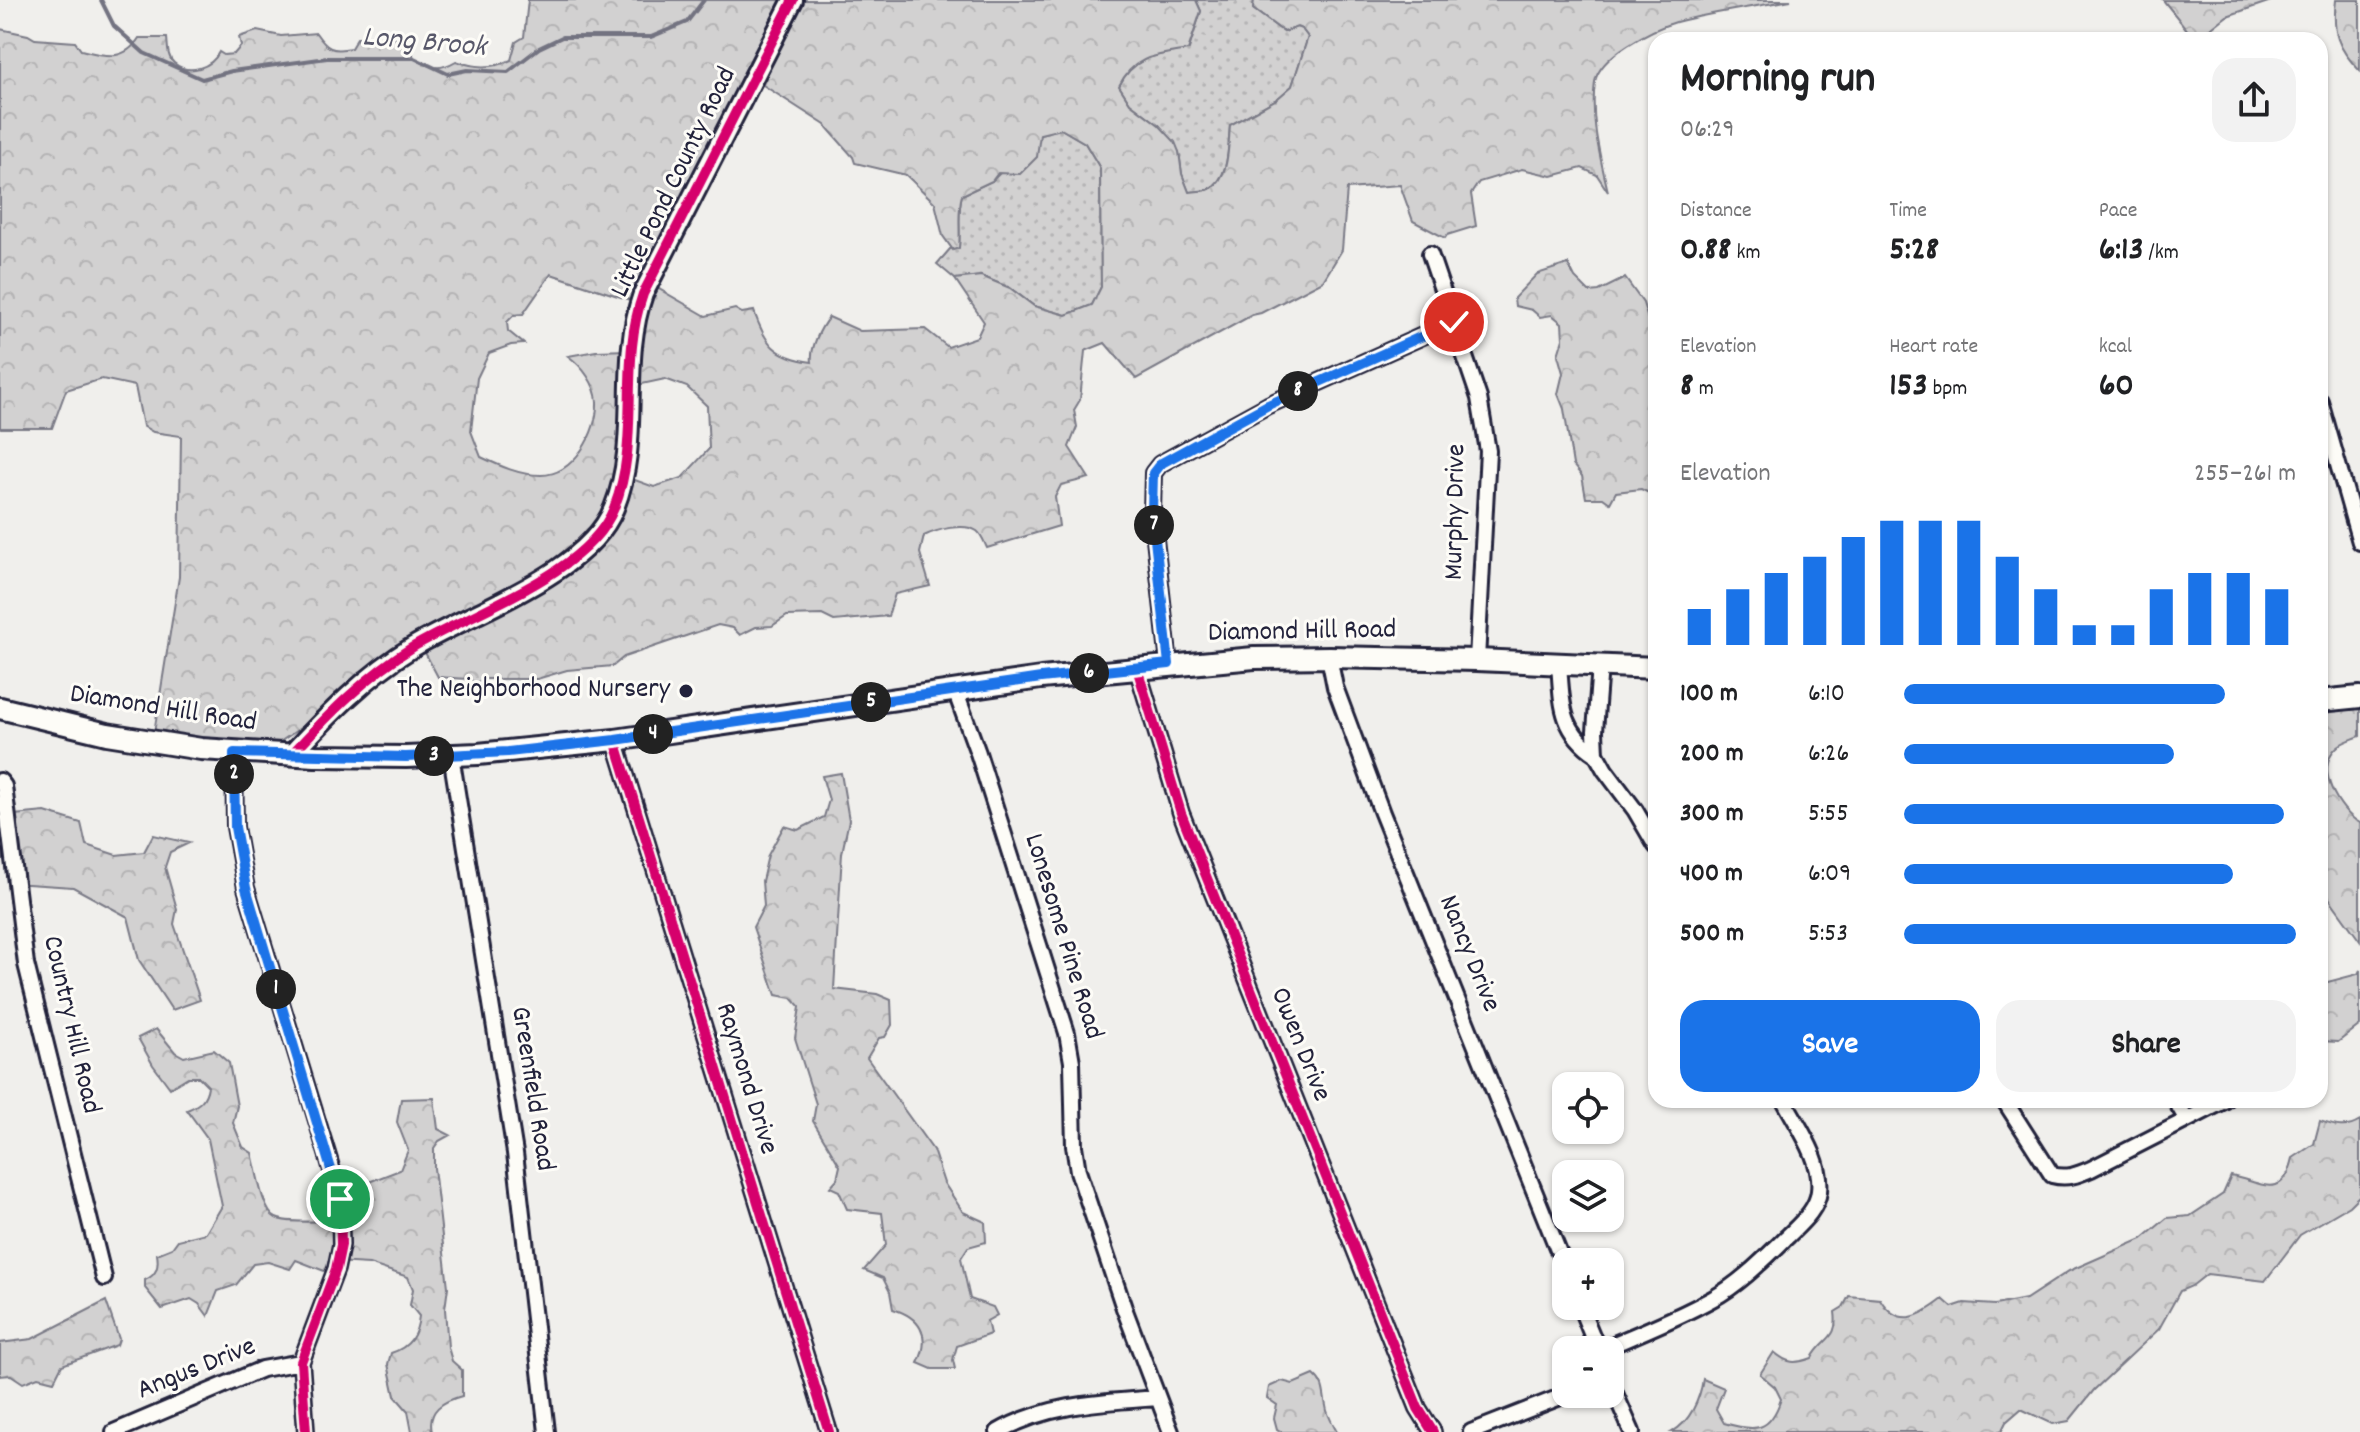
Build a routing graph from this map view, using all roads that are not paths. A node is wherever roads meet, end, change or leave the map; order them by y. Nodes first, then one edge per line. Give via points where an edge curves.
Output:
1 (793, 0) edge
2 (1430, 254) dead end
3 (1454, 322) junction
4 (2328, 429) edge
5 (2360, 542) edge
6 (1329, 657) junction
7 (1477, 660) junction
8 (1559, 663) junction
9 (1169, 664) junction
10 (1600, 665) junction
11 (1137, 668) junction
12 (1648, 668) edge
13 (955, 690) junction
14 (2360, 697) edge
15 (2328, 700) edge
16 (0, 708) edge
17 (615, 740) junction
18 (234, 753) junction
19 (1596, 754) junction
20 (291, 755) junction
21 (451, 755) junction
22 (0, 781) edge
23 (1648, 832) edge
24 (1788, 1108) edge
25 (2009, 1108) edge
26 (2180, 1108) edge
27 (2210, 1108) edge
28 (2187, 1120) junction
29 (1557, 1248) edge
30 (104, 1278) dead end
31 (1624, 1340) edge
32 (301, 1362) junction
33 (1157, 1398) junction
34 (1552, 1400) edge
35 (1621, 1408) edge
36 (114, 1432) edge
37 (306, 1432) edge
38 (547, 1432) edge
39 (829, 1432) edge
40 (998, 1432) edge
41 (1171, 1432) edge
42 (1433, 1432) edge
43 (1471, 1432) edge
44 (1632, 1432) edge

1 - 20 street, Little Pond County Road via 639,304 629,357 626,467 607,523 554,572 412,648 324,720
2 - 3 street, Murphy Drive
3 - 7 street, Murphy Drive via 1479,398 1488,451
3 - 9 street via 1268,405 1160,464 1153,473 1152,512
4 - 5 street
6 - 7 main road, Diamond Hill Road
6 - 9 main road, Diamond Hill Road
6 - 29 street, Nancy Drive via 1382,813
7 - 8 main road, Diamond Hill Road
8 - 10 main road, Diamond Hill Road
8 - 19 street via 1563,713 1580,743
9 - 11 main road, Diamond Hill Road
10 - 12 main road, Diamond Hill Road
10 - 19 street
11 - 13 main road, Diamond Hill Road
11 - 42 street, Owen Drive via 1181,813 1418,1408
13 - 17 main road, Diamond Hill Road
13 - 33 street, Lonesome Pine Road via 1058,1001 1072,1062 1078,1171
14 - 15 main road
16 - 18 main road, Diamond Hill Road via 107,734
17 - 21 main road, Diamond Hill Road
17 - 39 street, Raymond Drive
18 - 20 main road, Diamond Hill Road
18 - 32 street via 235,827 246,888 343,1222 336,1269
19 - 23 street
20 - 21 main road, Diamond Hill Road
21 - 38 street, Greenfield Road via 515,1153
22 - 30 street, Country Hill Road via 26,964
24 - 31 street via 1819,1175 1817,1202 1807,1217 1714,1298
25 - 28 street via 2052,1175 2062,1177 2091,1169
26 - 28 street
27 - 28 street
32 - 36 street, Angus Drive via 262,1369
32 - 37 street
33 - 40 street via 1062,1408
33 - 41 street, Lonesome Pine Road
34 - 43 street
35 - 44 street

